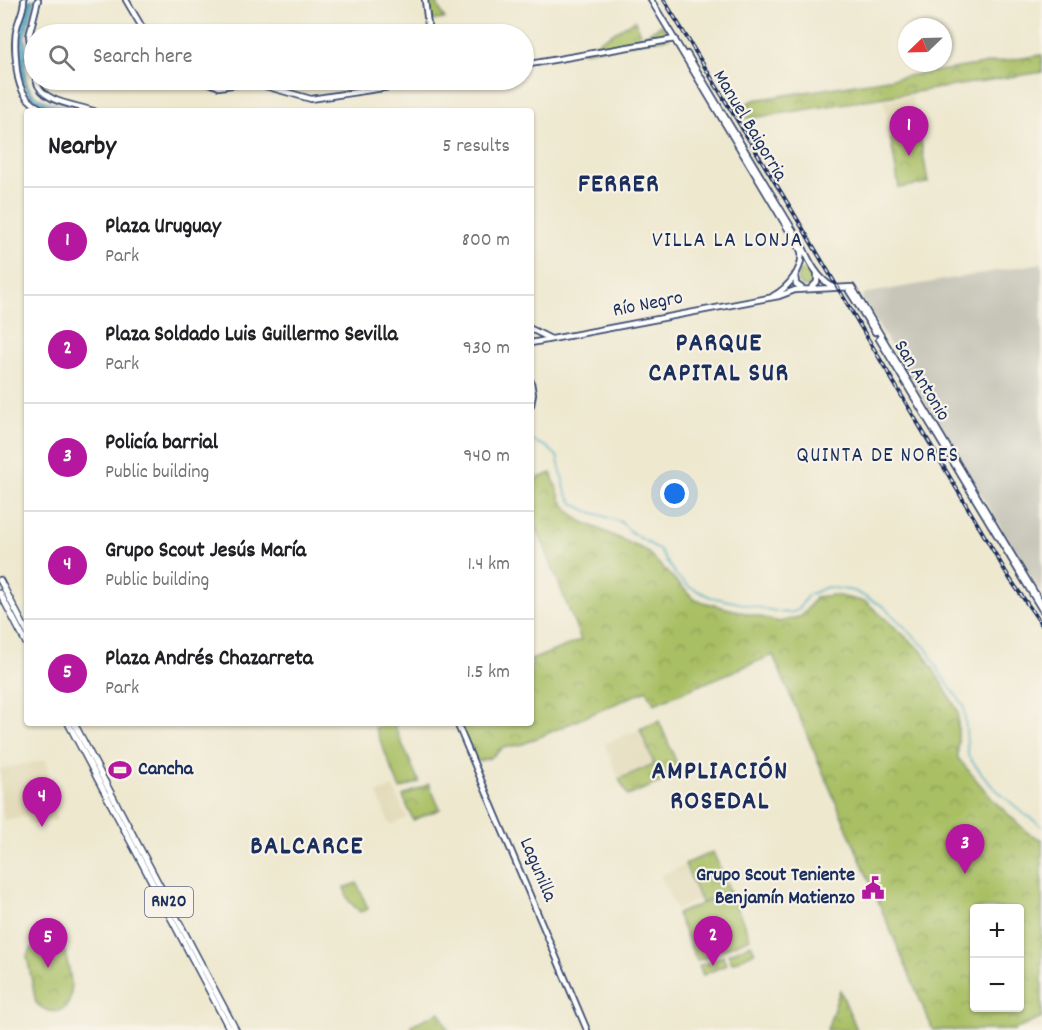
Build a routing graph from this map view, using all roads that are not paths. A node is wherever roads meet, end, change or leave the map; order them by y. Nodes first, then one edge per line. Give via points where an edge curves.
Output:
1 (24, 0) edge
2 (38, 0) edge
3 (126, 0) edge
4 (425, 0) edge
5 (653, 0) edge
6 (32, 24) edge
7 (140, 24) edge
8 (428, 24) edge
9 (676, 39) junction
10 (534, 63) edge
11 (40, 90) edge
12 (279, 90) edge
13 (370, 90) edge
14 (40, 108) edge
15 (84, 108) edge
16 (815, 270) junction
17 (796, 272) junction
18 (836, 287) junction
19 (807, 289) junction
20 (851, 291) junction
21 (770, 297) junction
22 (534, 330) edge
23 (551, 339) junction
24 (534, 342) edge
25 (0, 580) edge
26 (0, 593) edge
27 (1042, 605) edge
28 (1042, 610) edge
29 (24, 627) edge
30 (24, 639) edge
31 (70, 726) edge
32 (76, 726) edge
33 (458, 726) edge
34 (230, 1030) edge
35 (236, 1030) edge
36 (587, 1030) edge

1 - 14 main road via 15,38 17,81 21,91
2 - 6 main road
3 - 7 main road
4 - 8 main road
5 - 9 main road, Manuel Baigorria
9 - 10 main road
9 - 16 main road, Manuel Baigorria
9 - 17 main road, Manuel Baigorria via 799,246 802,256
11 - 15 main road via 45,96
12 - 13 main road via 311,99
16 - 17 main road via 807,266
16 - 18 main road, Río Negro
16 - 19 main road via 818,282
17 - 19 main road via 796,284
17 - 21 main road, Río Negro via 785,288
18 - 19 main road, Río Negro
18 - 20 main road, Río Negro
19 - 21 main road, Río Negro
20 - 27 main road, San Antonio
20 - 28 main road, San Antonio
21 - 23 main road, Río Negro
22 - 23 main road
23 - 24 main road, Río Negro
25 - 29 main road
26 - 30 main road
31 - 34 main road, RN20
32 - 35 main road, RN20
33 - 36 main road, Lagunilla

